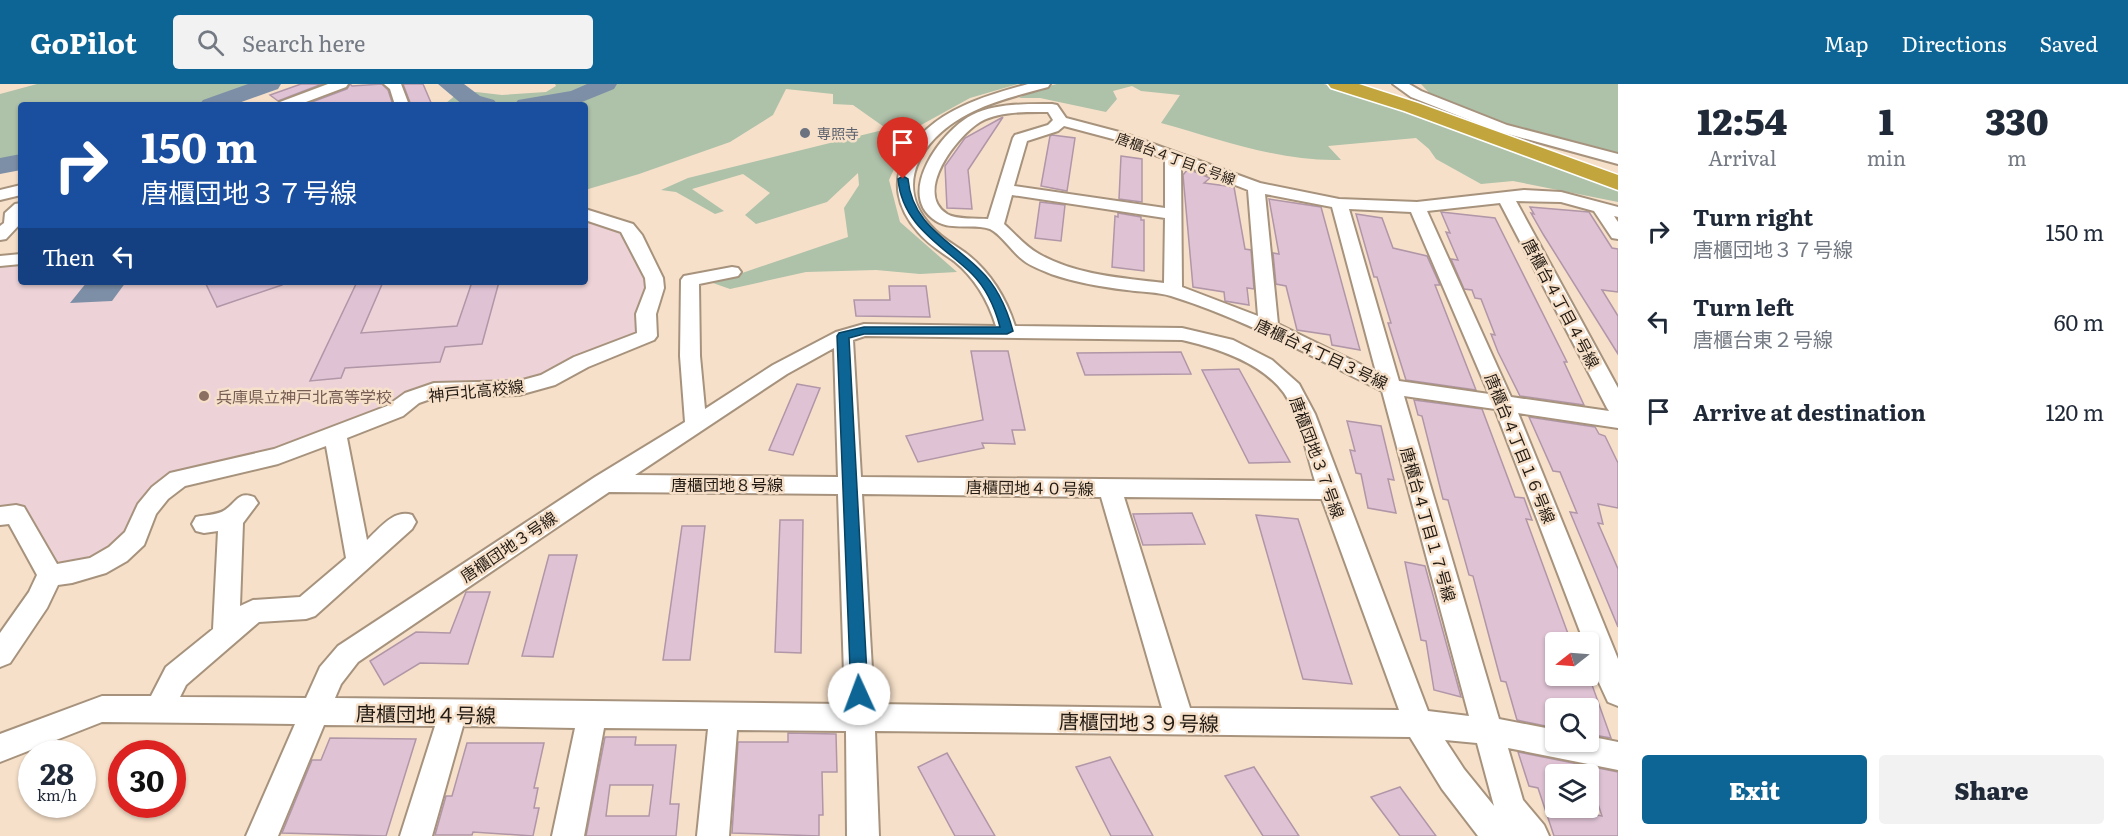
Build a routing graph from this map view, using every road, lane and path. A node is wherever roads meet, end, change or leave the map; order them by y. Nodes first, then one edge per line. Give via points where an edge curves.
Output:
1 (391, 84) edge
2 (1043, 84) edge
3 (1338, 84) edge
4 (1367, 84) edge
5 (1400, 84) edge
6 (336, 86) edge
7 (293, 102) edge
8 (335, 102) edge
9 (401, 102) edge
10 (1061, 121) junction
11 (1173, 156) junction
12 (1618, 159) edge
13 (1618, 171) edge
14 (1618, 183) edge
15 (1256, 187) junction
16 (1005, 189) junction
17 (18, 191) edge
18 (0, 195) edge
19 (1506, 198) junction
20 (1339, 204) junction
21 (1599, 206) junction
22 (1417, 207) junction
23 (18, 210) edge
24 (1618, 212) edge
25 (1173, 214) junction
26 (588, 215) edge
27 (995, 225) junction
28 (1618, 234) edge
29 (0, 235) edge
30 (0, 254) edge
31 (18, 254) edge
32 (18, 259) edge
33 (0, 261) edge
34 (732, 272) dead end
35 (1173, 290) junction
36 (1269, 327) junction
37 (1007, 331) junction
38 (843, 336) junction
39 (1390, 387) junction
40 (1503, 403) junction
41 (1618, 408) edge
42 (1618, 420) edge
43 (696, 425) junction
44 (334, 435) junction
45 (603, 483) junction
46 (850, 485) junction
47 (1110, 488) junction
48 (1330, 490) junction
49 (0, 516) edge
50 (404, 522) dead end
51 (204, 524) dead end
52 (359, 561) junction
53 (50, 575) junction
54 (226, 634) junction
55 (0, 655) edge
56 (1618, 693) edge
57 (159, 710) junction
58 (315, 712) junction
59 (453, 713) junction
60 (592, 715) junction
61 (724, 716) junction
62 (860, 717) junction
63 (1180, 722) junction
64 (1418, 724) junction
65 (1488, 731) junction
66 (0, 748) edge
67 (1618, 756) edge
68 (262, 836) edge
69 (416, 836) edge
70 (568, 836) edge
71 (713, 836) edge
72 (863, 836) edge
73 (1498, 836) edge
74 (1533, 836) edge

1 - 9 street
2 - 37 street via 980,104 938,125 915,153 903,179 904,194 915,216 936,240 978,273 1000,307
3 - 14 highway
4 - 13 highway
5 - 12 street via 1502,128
6 - 7 street
6 - 8 street
10 - 11 street, 唐櫃台４丁目６号線
10 - 16 street via 1053,128 1020,138
10 - 27 street, 唐櫃台４丁目６号線 via 1052,108 996,112 975,120 940,151 927,188 931,206 942,218
11 - 15 street, 唐櫃台４丁目６号線
11 - 25 street
15 - 20 street, 唐櫃台４丁目６号線
15 - 36 street
16 - 25 street
16 - 27 street
17 - 18 street
19 - 21 street, 唐櫃台４丁目６号線 via 1561,197
19 - 22 street, 唐櫃台４丁目６号線
19 - 41 street, 唐櫃台４丁目４号線
20 - 22 street, 唐櫃台４丁目６号線
20 - 39 street, 唐櫃台４丁目１７号線
21 - 24 street, 唐櫃台４丁目６号線
21 - 28 street
22 - 40 street, 唐櫃台４丁目１６号線
23 - 29 street via 13,213 12,224
25 - 35 street
26 - 44 street, 神戸北高校線 via 627,228 654,278 655,288 646,314 646,336 529,385 434,390 412,398 395,411
27 - 35 street via 1030,257 1058,270 1115,283
30 - 31 street
32 - 33 street
34 - 43 street via 690,280 690,356
35 - 36 street, 唐櫃台４丁目３号線
36 - 39 street, 唐櫃台４丁目３号線
37 - 38 street, 唐櫃団地３７号線 via 864,330
37 - 48 street, 唐櫃団地３７号線 via 1182,334 1226,344 1265,365 1292,389
38 - 43 street, 唐櫃団地３号線
38 - 46 street
39 - 40 street, 唐櫃台４丁目３号線
39 - 65 street, 唐櫃台４丁目１７号線
40 - 42 street, 唐櫃台４丁目３号線
40 - 56 street, 唐櫃台４丁目１６号線
43 - 45 street, 唐櫃団地３号線
44 - 52 street
44 - 53 street, 神戸北高校線 via 278,456 178,479 146,510 135,538 118,554 97,566
45 - 46 street, 唐櫃団地８号線
45 - 58 street, 唐櫃団地３号線 via 348,654 330,676
46 - 47 street, 唐櫃団地４０号線
46 - 62 street
47 - 48 street
47 - 63 street, 唐櫃団地４０号線
48 - 64 street, 唐櫃団地３７号線
49 - 53 street via 16,514
50 - 52 street
51 - 54 street via 239,511
52 - 54 street via 306,608 253,612
53 - 55 street via 38,600
54 - 57 street via 176,676
57 - 58 street, 唐櫃団地４号線
57 - 66 street, 唐櫃団地４号線 via 102,709
58 - 59 street, 唐櫃団地４号線
58 - 68 street, 唐櫃団地３号線
59 - 60 street, 唐櫃団地４号線
59 - 69 street
60 - 61 street, 唐櫃団地４号線
60 - 70 street
61 - 62 street, 唐櫃団地４号線
61 - 71 street
62 - 63 street, 唐櫃団地３９号線
62 - 72 street
63 - 64 street, 唐櫃団地３９号線
64 - 65 street, 唐櫃団地３９号線
64 - 73 street, 唐櫃団地３７号線 via 1453,779
65 - 67 street, 唐櫃団地３９号線
65 - 74 street, 唐櫃台４丁目１７号線 via 1510,809

